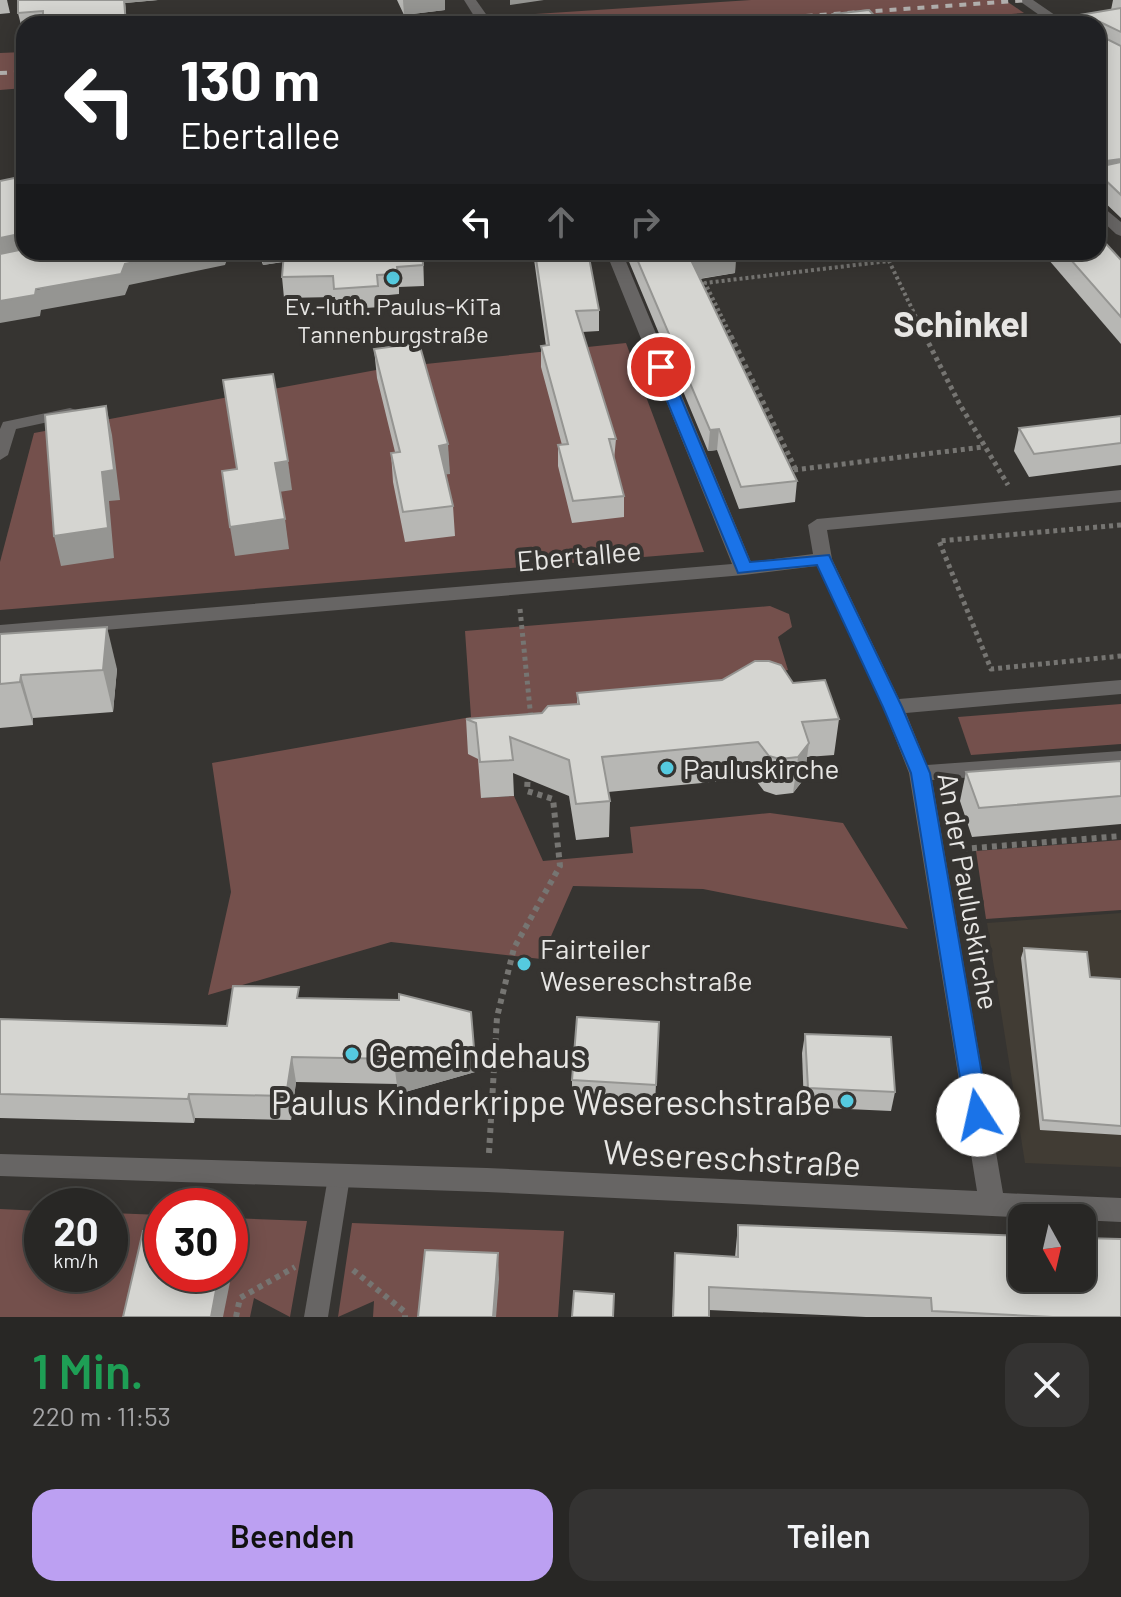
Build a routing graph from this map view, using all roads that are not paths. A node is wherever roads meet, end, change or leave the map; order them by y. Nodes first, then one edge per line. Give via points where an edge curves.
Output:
1 (1024, 0) edge
2 (1049, 16) edge
3 (1106, 216) edge
4 (1121, 231) edge
5 (617, 260) edge
6 (87, 409) edge
7 (0, 455) edge
8 (1121, 496) edge
9 (823, 559) junction
10 (744, 569) junction
11 (0, 632) edge
12 (1121, 687) edge
13 (893, 707) junction
14 (1121, 759) edge
15 (920, 773) junction
16 (0, 1165) edge
17 (339, 1177) junction
18 (992, 1203) junction
19 (1121, 1210) edge
20 (316, 1317) edge

1 - 2 street
3 - 4 street
5 - 10 street
6 - 7 lane via 9,425
8 - 9 street via 817,525
9 - 10 street, Ebertallee
9 - 13 street, An der Pauluskirche
10 - 11 street, Ebertallee
12 - 13 street
13 - 15 street, An der Pauluskirche
14 - 15 street
15 - 18 street, An der Pauluskirche
16 - 17 street, Wesereschstraße
17 - 18 street, Wesereschstraße
17 - 20 lane
18 - 19 street, Wesereschstraße

